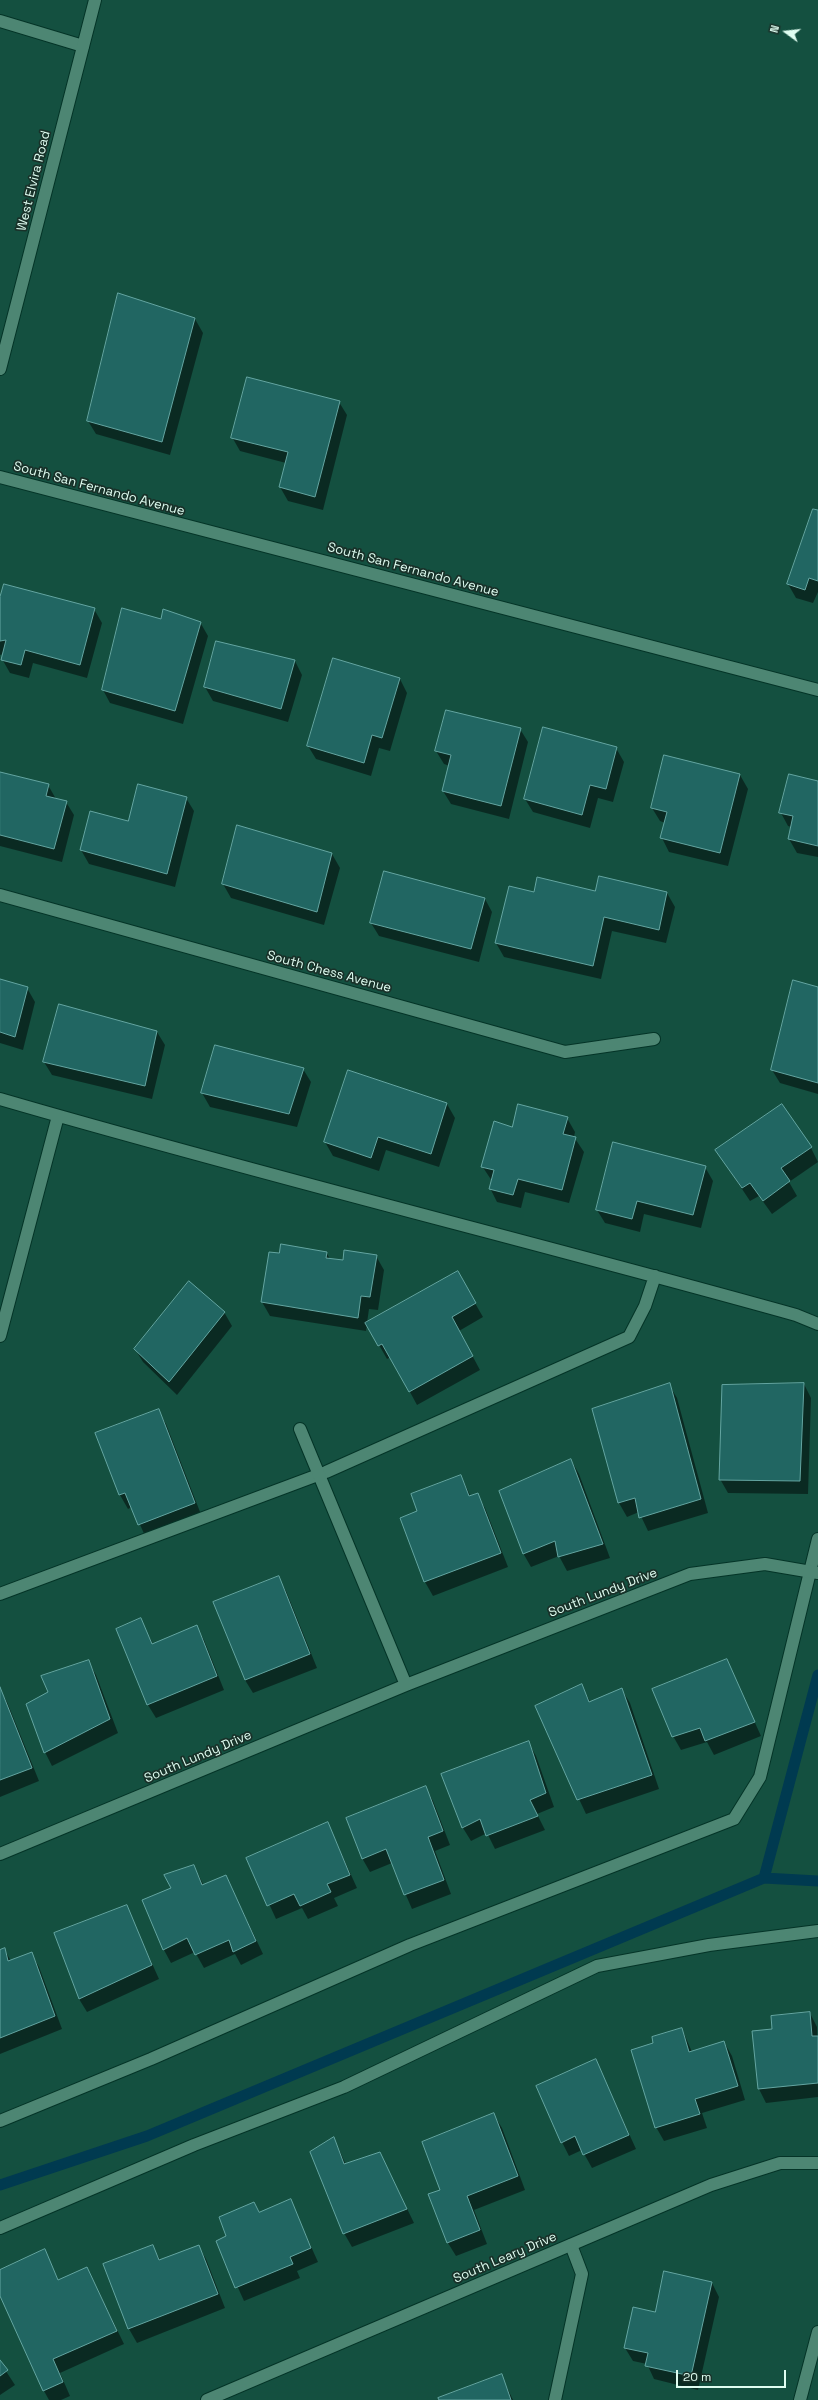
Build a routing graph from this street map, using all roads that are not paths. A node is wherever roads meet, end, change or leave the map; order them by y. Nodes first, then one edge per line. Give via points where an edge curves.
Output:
1 (95, 0) edge
2 (0, 21) edge
3 (83, 46) junction
4 (0, 368) edge
5 (0, 477) edge
6 (818, 690) edge
7 (0, 895) edge
8 (654, 1038) dead end
9 (0, 1099) edge
10 (58, 1116) junction
11 (655, 1276) junction
12 (818, 1324) edge
13 (0, 1336) edge
14 (300, 1429) dead end
15 (319, 1474) junction
16 (818, 1539) edge
17 (814, 1573) edge
18 (0, 1594) edge
19 (406, 1685) junction
20 (0, 1854) edge
21 (818, 1931) edge
22 (0, 2121) edge
23 (818, 2163) edge
24 (0, 2228) edge
25 (571, 2245) junction
26 (818, 2332) edge
27 (207, 2400) edge
28 (555, 2400) edge
29 (800, 2400) edge

1 - 3 street, West Elvira Road
2 - 3 street
3 - 4 street, West Elvira Road
5 - 6 street, South San Fernando Avenue
7 - 8 street, South Chess Avenue via 565,1052
9 - 10 street
10 - 11 street
10 - 13 street
11 - 12 street via 796,1315
11 - 15 street via 645,1306 629,1337
14 - 15 street
15 - 18 street
15 - 19 street
16 - 17 street
17 - 19 street, South Lundy Drive via 765,1564 690,1574
17 - 22 street via 760,1777 734,1819 410,1945 151,2059
19 - 20 street, South Lundy Drive
21 - 24 street via 709,1945 597,1966 344,2087 194,2145
23 - 25 street, South Leary Drive via 780,2163 718,2183
25 - 27 street, South Leary Drive
25 - 28 street via 582,2274
26 - 29 street

